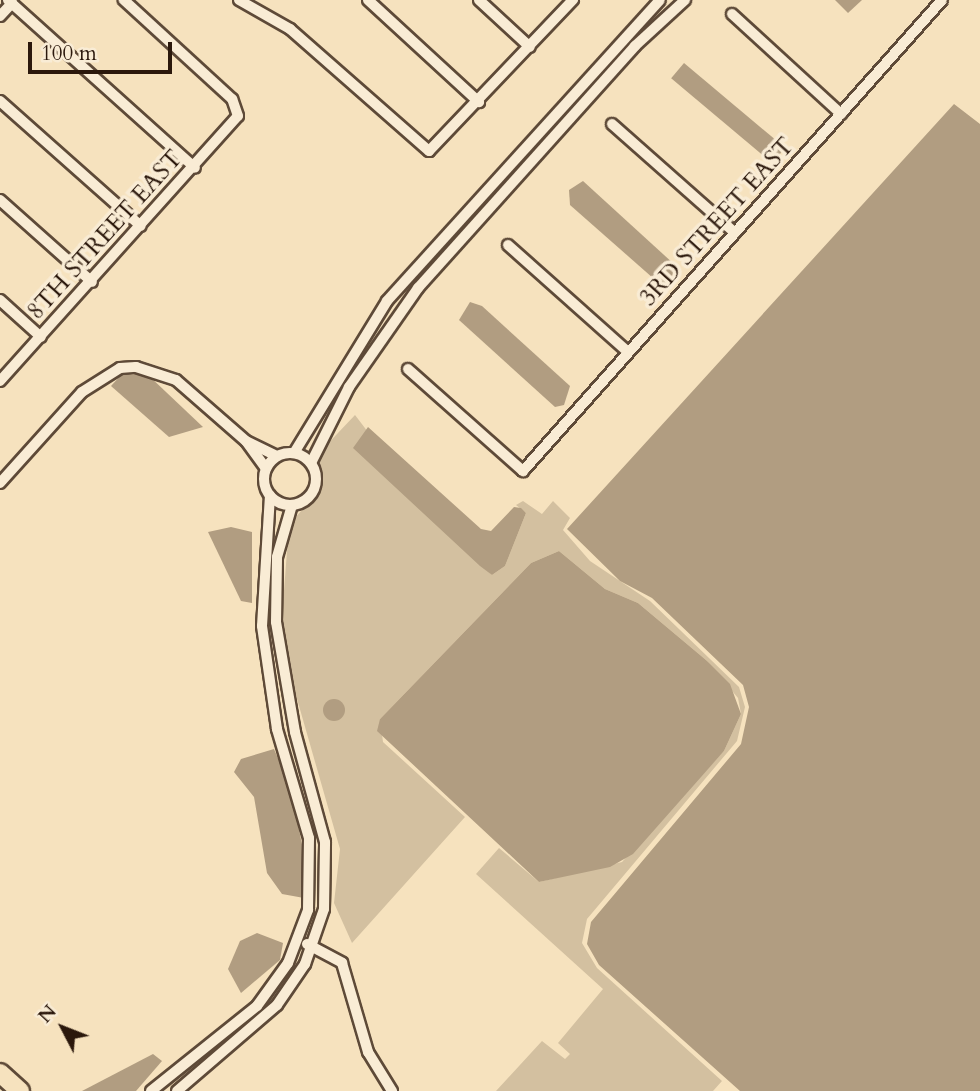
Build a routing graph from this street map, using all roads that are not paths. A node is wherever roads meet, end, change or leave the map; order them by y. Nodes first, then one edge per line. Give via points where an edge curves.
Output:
1 (124, 0) edge
2 (239, 0) edge
3 (368, 0) edge
4 (479, 0) edge
5 (573, 0) edge
6 (660, 0) edge
7 (685, 0) edge
8 (942, 0) edge
9 (10, 1) edge
10 (732, 14) dead end
11 (0, 16) edge
12 (530, 47) junction
13 (0, 101) edge
14 (479, 102) junction
15 (841, 114) junction
16 (612, 124) dead end
17 (519, 150) junction
18 (531, 161) junction
19 (195, 168) junction
20 (0, 200) edge
21 (141, 226) junction
22 (734, 233) junction
23 (508, 245) dead end
24 (92, 282) junction
25 (0, 300) edge
26 (41, 337) junction
27 (628, 352) junction
28 (408, 369) dead end
29 (0, 381) edge
30 (246, 441) junction
31 (295, 453) junction
32 (277, 456) junction
33 (311, 463) junction
34 (266, 469) junction
35 (0, 483) edge
36 (270, 495) junction
37 (292, 505) junction
38 (277, 729) junction
39 (295, 732) junction
40 (298, 939) junction
41 (313, 947) junction
42 (0, 1073) edge
43 (20, 1091) edge
44 (151, 1091) edge
45 (177, 1091) edge
46 (392, 1091) edge

1 - 19 street, 8TH STREET EAST via 232,99 238,116
2 - 14 street via 280,21 429,151
3 - 14 street
4 - 12 street
5 - 12 street
6 - 17 street
7 - 18 street
8 - 15 street, 3RD STREET EAST
9 - 11 street
9 - 19 street
10 - 15 street
12 - 14 street
13 - 21 street
15 - 22 street, 3RD STREET EAST
16 - 22 street
17 - 18 street
17 - 31 street via 375,318
18 - 33 street via 402,309 349,387
19 - 21 street, 8TH STREET EAST
20 - 24 street
21 - 24 street, 8TH STREET EAST
22 - 27 street, 3RD STREET EAST
23 - 27 street
24 - 26 street, 8TH STREET EAST
25 - 26 street
26 - 29 street, 8TH STREET EAST
27 - 28 street, 3RD STREET EAST via 523,471
30 - 32 street
30 - 34 street
30 - 35 street via 176,380 156,370 120,368 82,392
31 - 32 street
31 - 33 street
32 - 34 street
33 - 37 street via 312,493
34 - 36 street
36 - 37 street
36 - 38 street via 260,601
37 - 39 street via 282,527 275,604
38 - 39 street
38 - 40 street via 311,850 310,897
39 - 41 street via 328,862
40 - 41 street
40 - 44 street via 257,1006
41 - 45 street via 268,1015
41 - 46 street via 342,963 368,1052
42 - 43 highway

